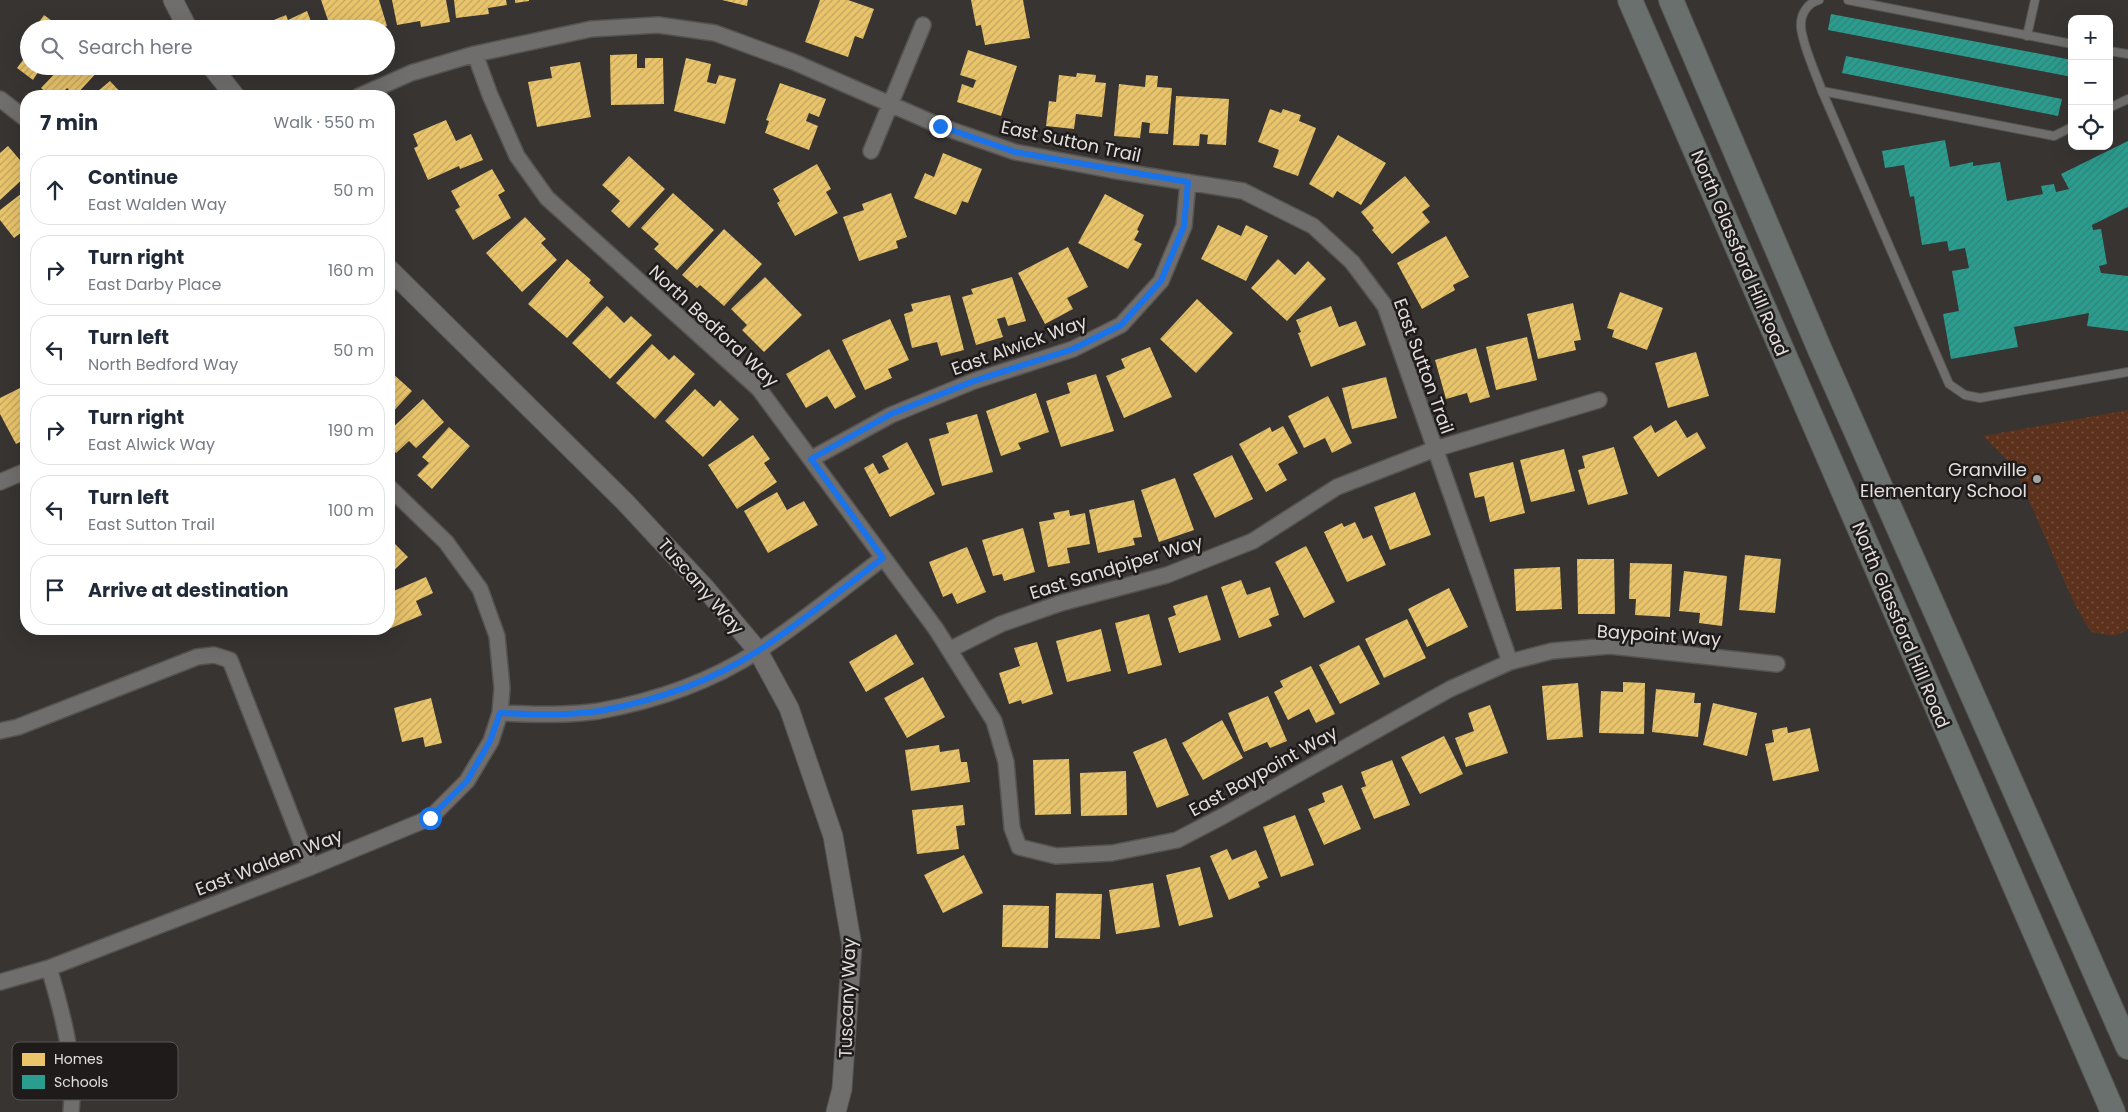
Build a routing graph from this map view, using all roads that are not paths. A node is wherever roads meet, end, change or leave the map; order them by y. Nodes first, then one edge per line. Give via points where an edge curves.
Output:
1 (173, 0) edge
2 (1630, 0) edge
3 (1671, 0) edge
4 (1819, 0) edge
5 (1848, 0) edge
6 (2034, 0) edge
7 (183, 20) edge
8 (923, 25) dead end
9 (2028, 36) junction
10 (2068, 43) edge
11 (2113, 52) edge
12 (475, 54) junction
13 (2128, 54) edge
14 (218, 75) edge
15 (230, 90) edge
16 (372, 90) edge
17 (1822, 91) junction
18 (0, 99) edge
19 (2128, 99) edge
20 (890, 104) junction
21 (2113, 106) edge
22 (20, 113) edge
23 (2068, 129) edge
24 (871, 151) dead end
25 (1188, 182) junction
26 (395, 275) edge
27 (2128, 372) edge
28 (1600, 400) dead end
29 (1435, 449) junction
30 (811, 459) junction
31 (20, 474) edge
32 (0, 482) edge
33 (395, 494) edge
34 (883, 558) junction
35 (949, 650) junction
36 (758, 651) junction
37 (1510, 662) junction
38 (1777, 664) dead end
39 (500, 713) junction
40 (0, 731) edge
41 (1019, 847) joint
42 (311, 867) junction
43 (48, 968) junction
44 (0, 982) edge
45 (68, 1042) edge
46 (2128, 1047) edge
47 (836, 1112) edge
48 (2113, 1112) edge

1 - 7 street
2 - 48 main road, North Glassford Hill Road
3 - 46 main road, North Glassford Hill Road via 1820,350
4 - 17 lane via 1804,12 1801,27
5 - 9 lane
6 - 9 lane
8 - 20 street
9 - 10 lane
11 - 13 lane
12 - 16 street, East Sutton Trail via 411,72
12 - 20 street, East Sutton Trail via 592,29 658,25 715,33 794,62
12 - 30 street, North Bedford Way via 517,156 547,198 759,389
14 - 15 street
17 - 23 lane via 2054,136
17 - 27 lane via 1948,384 1964,395 1980,398
18 - 22 street
19 - 21 lane
20 - 24 street
20 - 25 street, East Sutton Trail via 940,126 1015,152
25 - 29 street, East Sutton Trail via 1243,191 1313,226 1352,262 1385,306
25 - 30 street, East Alwick Way via 1184,226 1161,281 1121,325 1073,349 974,381 891,414
26 - 36 street, Tuscany Way via 625,502
28 - 29 street, East Sandpiper Way
29 - 35 street, East Sandpiper Way via 1337,487 1253,541 1167,575 1061,603 1001,624
29 - 37 street, East Sutton Trail
30 - 34 street, North Bedford Way
31 - 32 street
33 - 39 street, East Walden Way via 446,542 480,589 497,636 502,688
34 - 35 street, North Bedford Way
34 - 36 street
35 - 41 street, North Bedford Way via 994,721 1006,762 1012,828
36 - 39 street via 699,682 647,701 597,711
36 - 47 street, Tuscany Way via 789,708 833,836 852,946 842,1090
37 - 38 street, Baypoint Way via 1552,651 1610,646
37 - 41 street, East Baypoint Way via 1450,689 1177,840 1112,853 1056,856
39 - 42 street, East Walden Way via 490,741 467,781 430,818
40 - 42 street via 18,727 197,657 214,655 230,660
42 - 43 street, East Walden Way
43 - 44 street, East Walden Way
43 - 45 street

